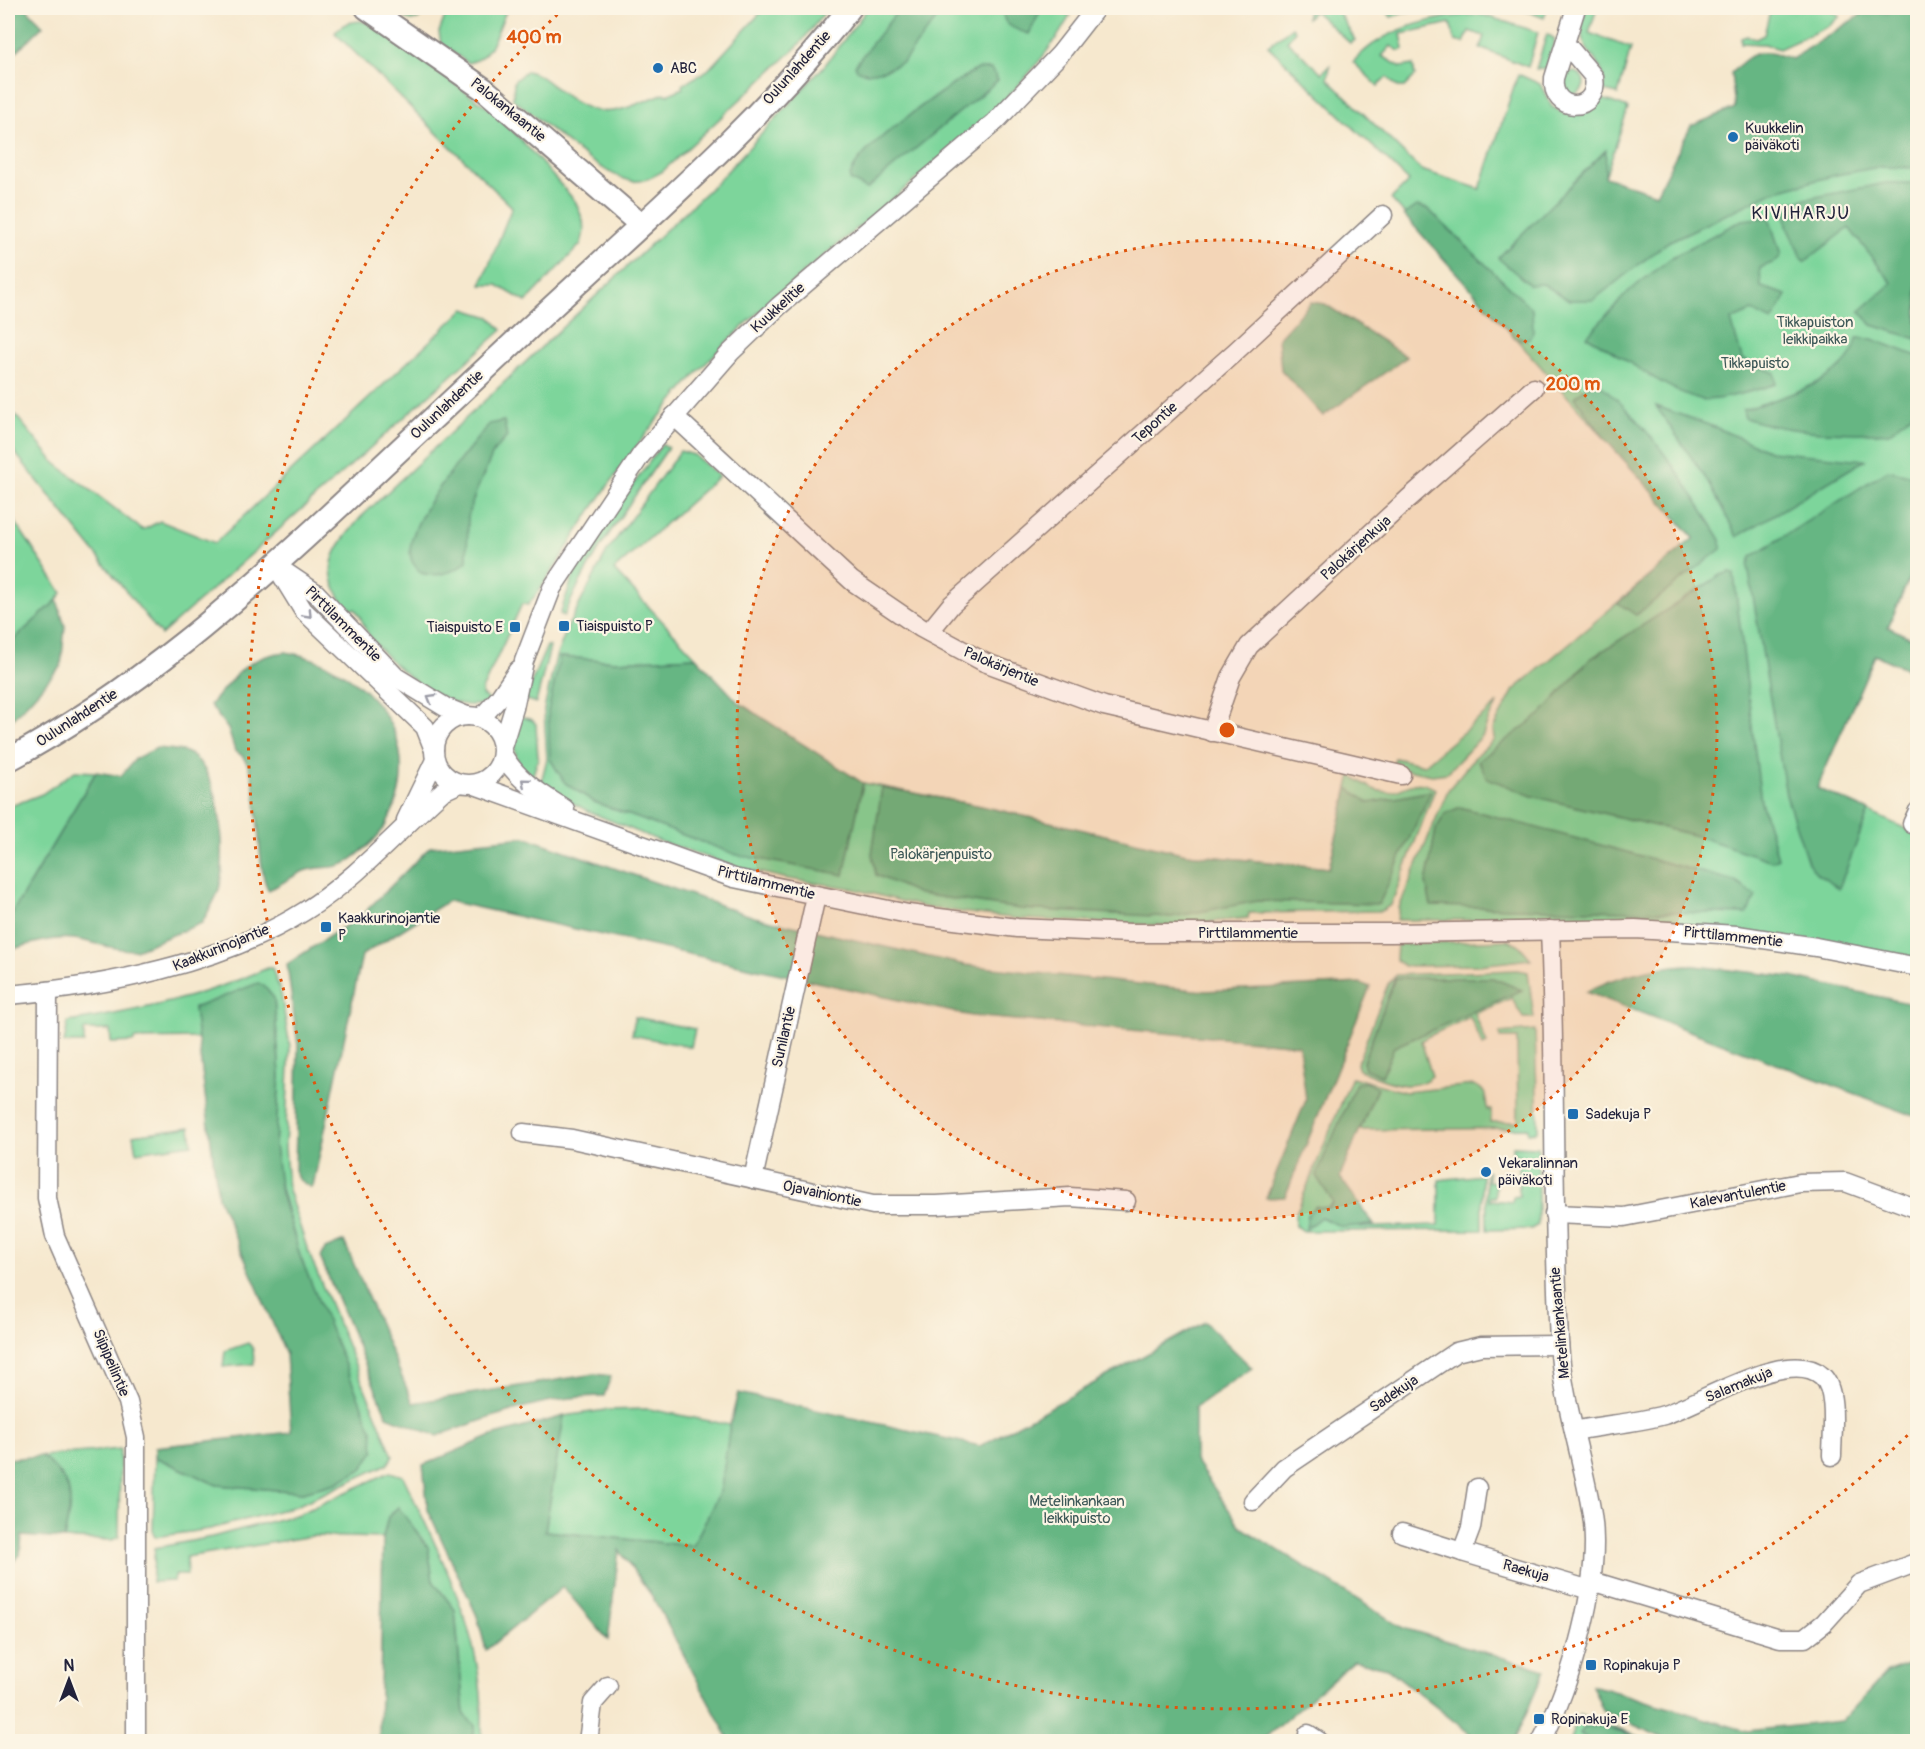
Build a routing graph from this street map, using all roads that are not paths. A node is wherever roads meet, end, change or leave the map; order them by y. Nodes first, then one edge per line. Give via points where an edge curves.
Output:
1 (367, 8) edge
2 (850, 8) edge
3 (1096, 8) edge
4 (1576, 8) edge
5 (1565, 43) dead end
6 (1383, 215) dead end
7 (640, 224) junction
8 (1534, 388) dead end
9 (674, 416) junction
10 (276, 566) junction
11 (929, 632) junction
12 (524, 661) junction
13 (474, 717) junction
14 (1212, 732) junction
15 (503, 750) junction
16 (435, 755) junction
17 (8, 760) edge
18 (1401, 775) dead end
19 (466, 784) junction
20 (590, 824) junction
21 (402, 827) junction
22 (816, 896) junction
23 (1550, 930) junction
24 (1917, 967) edge
25 (48, 991) junction
26 (8, 995) edge
27 (523, 1133) dead end
28 (753, 1179) junction
29 (1126, 1202) dead end
30 (1917, 1209) edge
31 (1554, 1214) junction
32 (1559, 1345) junction
33 (1574, 1431) junction
34 (1832, 1456) dead end
35 (1477, 1488) dead end
36 (1253, 1501) dead end
37 (1402, 1533) dead end
38 (1462, 1552) junction
39 (1917, 1562) edge
40 (1591, 1585) junction
41 (608, 1686) dead end
42 (136, 1742) edge
43 (588, 1742) edge
44 (1541, 1742) edge

1 - 7 main road, Palokankaantie via 502,103
2 - 7 main road, Oulunlahdentie via 728,143
3 - 9 street, Kuukkelitie via 1060,54 995,122 779,306 729,352
4 - 5 street
6 - 11 street, Tepontie via 951,605
7 - 10 main road, Oulunlahdentie
8 - 14 street, Palokärjenkuja via 1249,646 1231,677
9 - 11 street, Palokärjentie via 852,581
9 - 12 street, Kuukkelitie via 641,455 552,588
13 -> 10 street, Pirttilammentie via 445,707 396,677 316,593
10 -> 16 street, Pirttilammentie via 303,610 425,727
10 - 17 main road, Oulunlahdentie via 158,663 90,712
11 - 14 street, Palokärjentie via 1018,677 1104,706
12 - 13 street, Kuukkelitie via 499,698
12 - 15 street, Kuukkelitie
13 - 15 street via 498,732
13 - 16 street via 451,720 443,726 436,736
14 - 18 street, Palokärjentie
15 - 19 street via 492,776
20 -> 15 street, Pirttilammentie via 512,772
16 - 19 street via 443,775
16 - 21 street, Kaakkurinojantie
19 - 20 street, Pirttilammentie
19 - 21 street, Kaakkurinojantie via 443,791
20 - 22 street, Pirttilammentie via 734,878
21 - 25 street, Kaakkurinojantie via 340,885 304,911 262,933 171,968
22 - 23 street, Pirttilammentie via 908,914 1017,928 1130,933
22 - 28 street, Sunilantie
23 - 24 street, Pirttilammentie via 1635,929 1737,935
23 - 31 street, Metelinkankaantie
25 - 26 street, Kaakkurinojantie
25 - 42 street, Siipipeilintie via 50,1217 128,1402 136,1437
27 - 28 street, Ojavainiontie via 572,1139
28 - 29 street, Ojavainiontie via 894,1207 1070,1197
30 - 31 street, Kalevantulentie via 1845,1182 1833,1182 1800,1183 1624,1217
31 - 32 street, Metelinkankaantie
32 - 33 street, Metelinkankaantie
32 - 36 street, Sadekuja via 1474,1347 1456,1353 1284,1468
33 - 34 street, Salamakuja via 1664,1415 1779,1369 1808,1368 1823,1376 1831,1390
33 - 40 street, Metelinkankaantie via 1592,1516
35 - 38 street via 1471,1528
37 - 38 street, Raekuja
38 - 40 street, Raekuja
39 - 40 street via 1859,1584 1805,1638 1780,1638
40 - 44 street, Metelinkankaantie via 1563,1687
41 - 43 street via 593,1703

